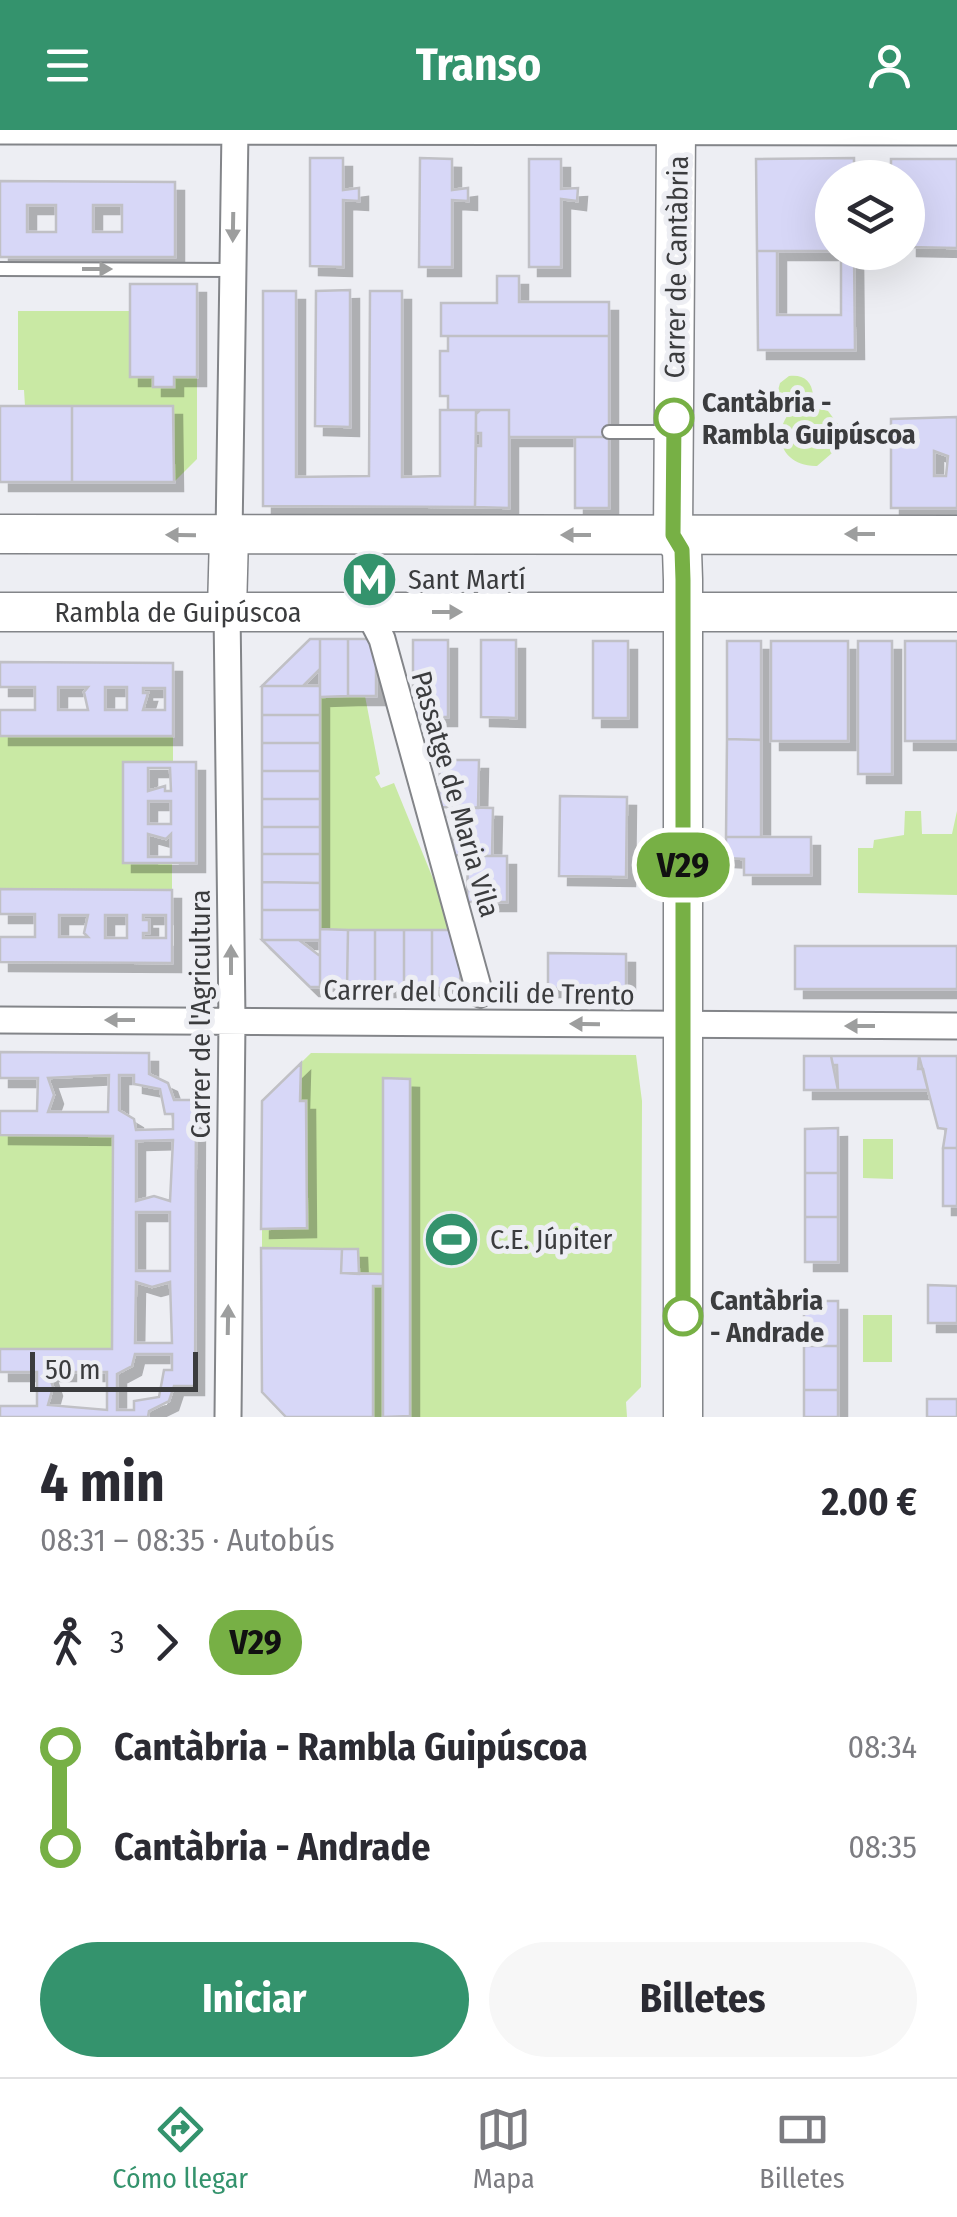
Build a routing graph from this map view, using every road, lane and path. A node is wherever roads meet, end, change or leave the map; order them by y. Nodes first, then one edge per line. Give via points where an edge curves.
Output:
1 (868, 130) edge
2 (0, 131) edge
3 (235, 131) edge
4 (677, 132) edge
5 (957, 132) edge
6 (0, 269) edge
7 (232, 270) junction
8 (609, 432) dead end
9 (674, 432) junction
10 (0, 534) edge
11 (957, 534) edge
12 (673, 535) junction
13 (229, 536) junction
14 (226, 610) junction
15 (683, 611) junction
16 (0, 612) edge
17 (368, 612) junction
18 (957, 612) edge
19 (480, 994) dead end
20 (0, 1020) edge
21 (232, 1020) junction
22 (683, 1026) junction
23 (957, 1026) edge
24 (228, 1417) edge
25 (682, 1417) edge

1 - 4 street
1 - 5 street
2 - 3 street
3 - 4 street
3 -> 7 street
4 - 9 street, Carrer de Cantàbria
6 -> 7 lane
7 - 13 street
8 - 9 lane
9 - 12 street, Carrer de Cantàbria
13 -> 10 street
11 -> 12 street
12 -> 13 street
12 - 15 street, Carrer de Cantàbria via 682,550
13 - 14 street
14 - 16 street, Rambla de Guipúscoa
14 - 17 street, Rambla de Guipúscoa
21 -> 14 street, Carrer de l'Agricultura
17 -> 15 street, Rambla de Guipúscoa
15 - 18 street, Rambla de Guipúscoa
15 - 22 street, Carrer de Cantàbria
17 - 19 street, Passatge de Maria Vila via 382,640
21 -> 20 street, Carrer del Concili de Trento
22 -> 21 street, Carrer del Concili de Trento
24 -> 21 street, Carrer de l'Agricultura
23 -> 22 street, Carrer del Concili de Trento
22 - 25 street, Carrer de Cantàbria

